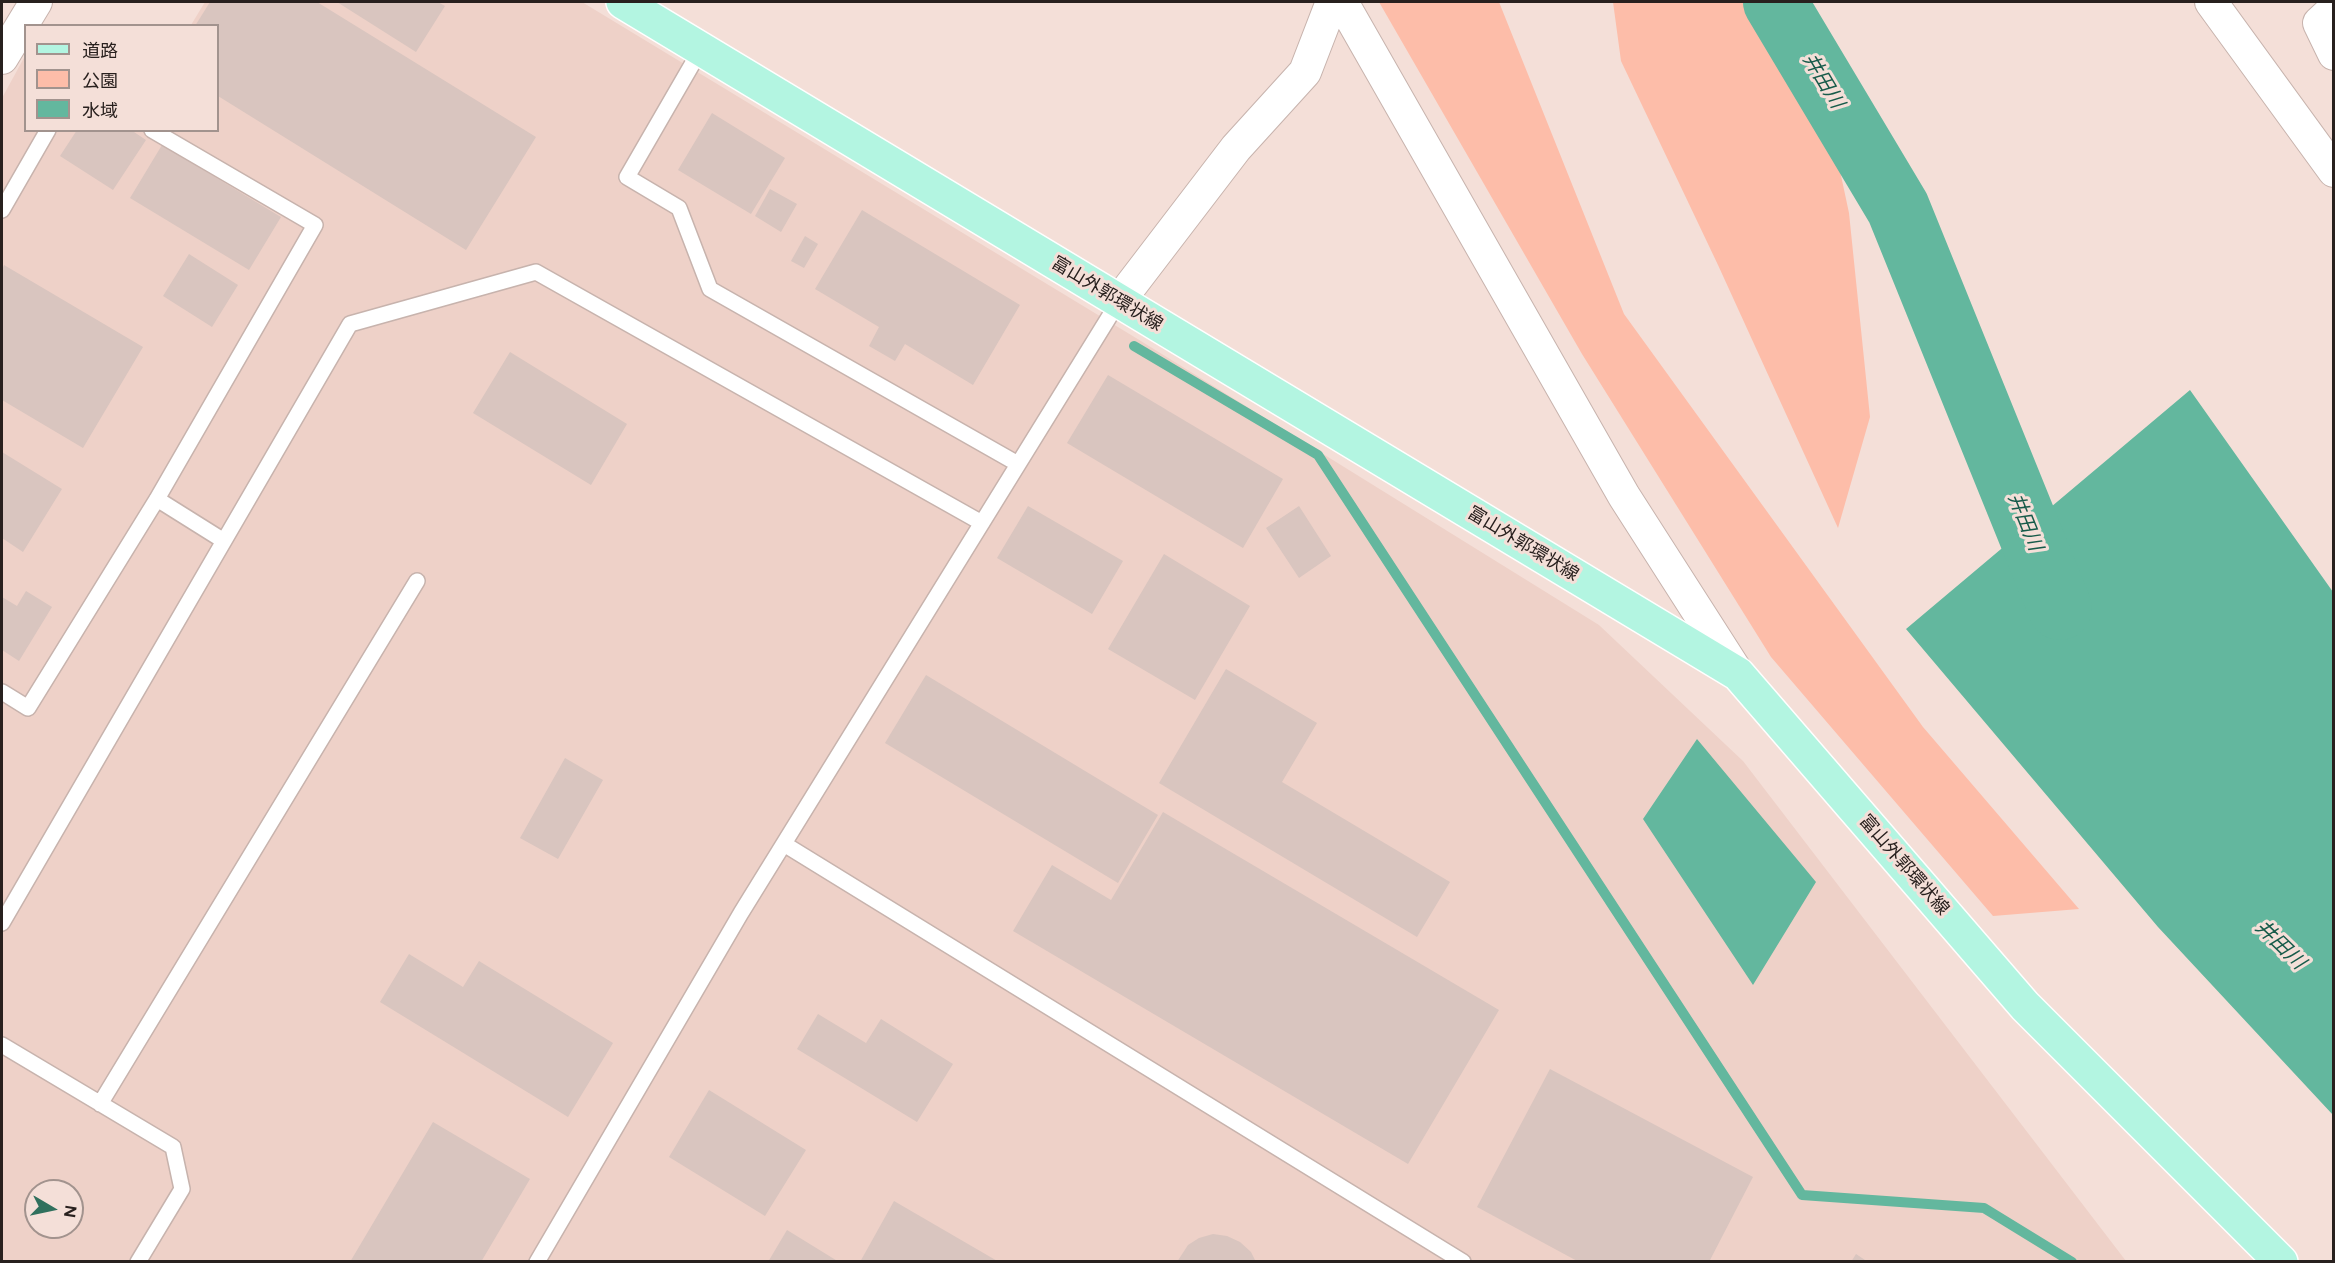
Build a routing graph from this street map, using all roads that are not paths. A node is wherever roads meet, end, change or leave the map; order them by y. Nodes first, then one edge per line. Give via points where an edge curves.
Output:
1 (36, 2) edge
2 (623, 2) edge
3 (1332, 2) edge
4 (1342, 2) edge
5 (2211, 2) edge
6 (2334, 9) edge
7 (701, 49) junction
8 (2334, 54) edge
9 (2, 58) edge
10 (47, 132) edge
11 (155, 132) edge
12 (2334, 171) edge
13 (2, 210) edge
14 (1119, 301) junction
15 (1018, 464) junction
16 (157, 499) junction
17 (982, 523) junction
18 (224, 541) junction
19 (417, 580) dead end
20 (1738, 674) junction
21 (2, 692) edge
22 (784, 844) junction
23 (2, 923) edge
24 (2, 1046) edge
25 (100, 1104) junction
26 (138, 1262) edge
27 (537, 1262) edge
28 (1463, 1262) edge
29 (2281, 1262) edge

1 - 9 street
2 - 7 main road, 富山外郭環状線
3 - 14 street via 1305,72 1236,148
4 - 20 street via 1624,496
5 - 12 street
6 - 8 street via 2319,23
7 - 14 main road, 富山外郭環状線
7 - 15 lane via 627,177 679,208 710,289
10 - 13 lane
11 - 16 lane via 315,225
14 - 15 lane
14 - 20 main road, 富山外郭環状線
15 - 17 lane
16 - 18 lane
16 - 21 lane via 28,708
17 - 18 lane via 536,272 350,324
17 - 22 lane
18 - 23 lane
19 - 25 lane
20 - 29 main road, 富山外郭環状線 via 2025,1006
22 - 27 lane
22 - 28 lane
24 - 25 lane
25 - 26 lane via 172,1147 182,1189

